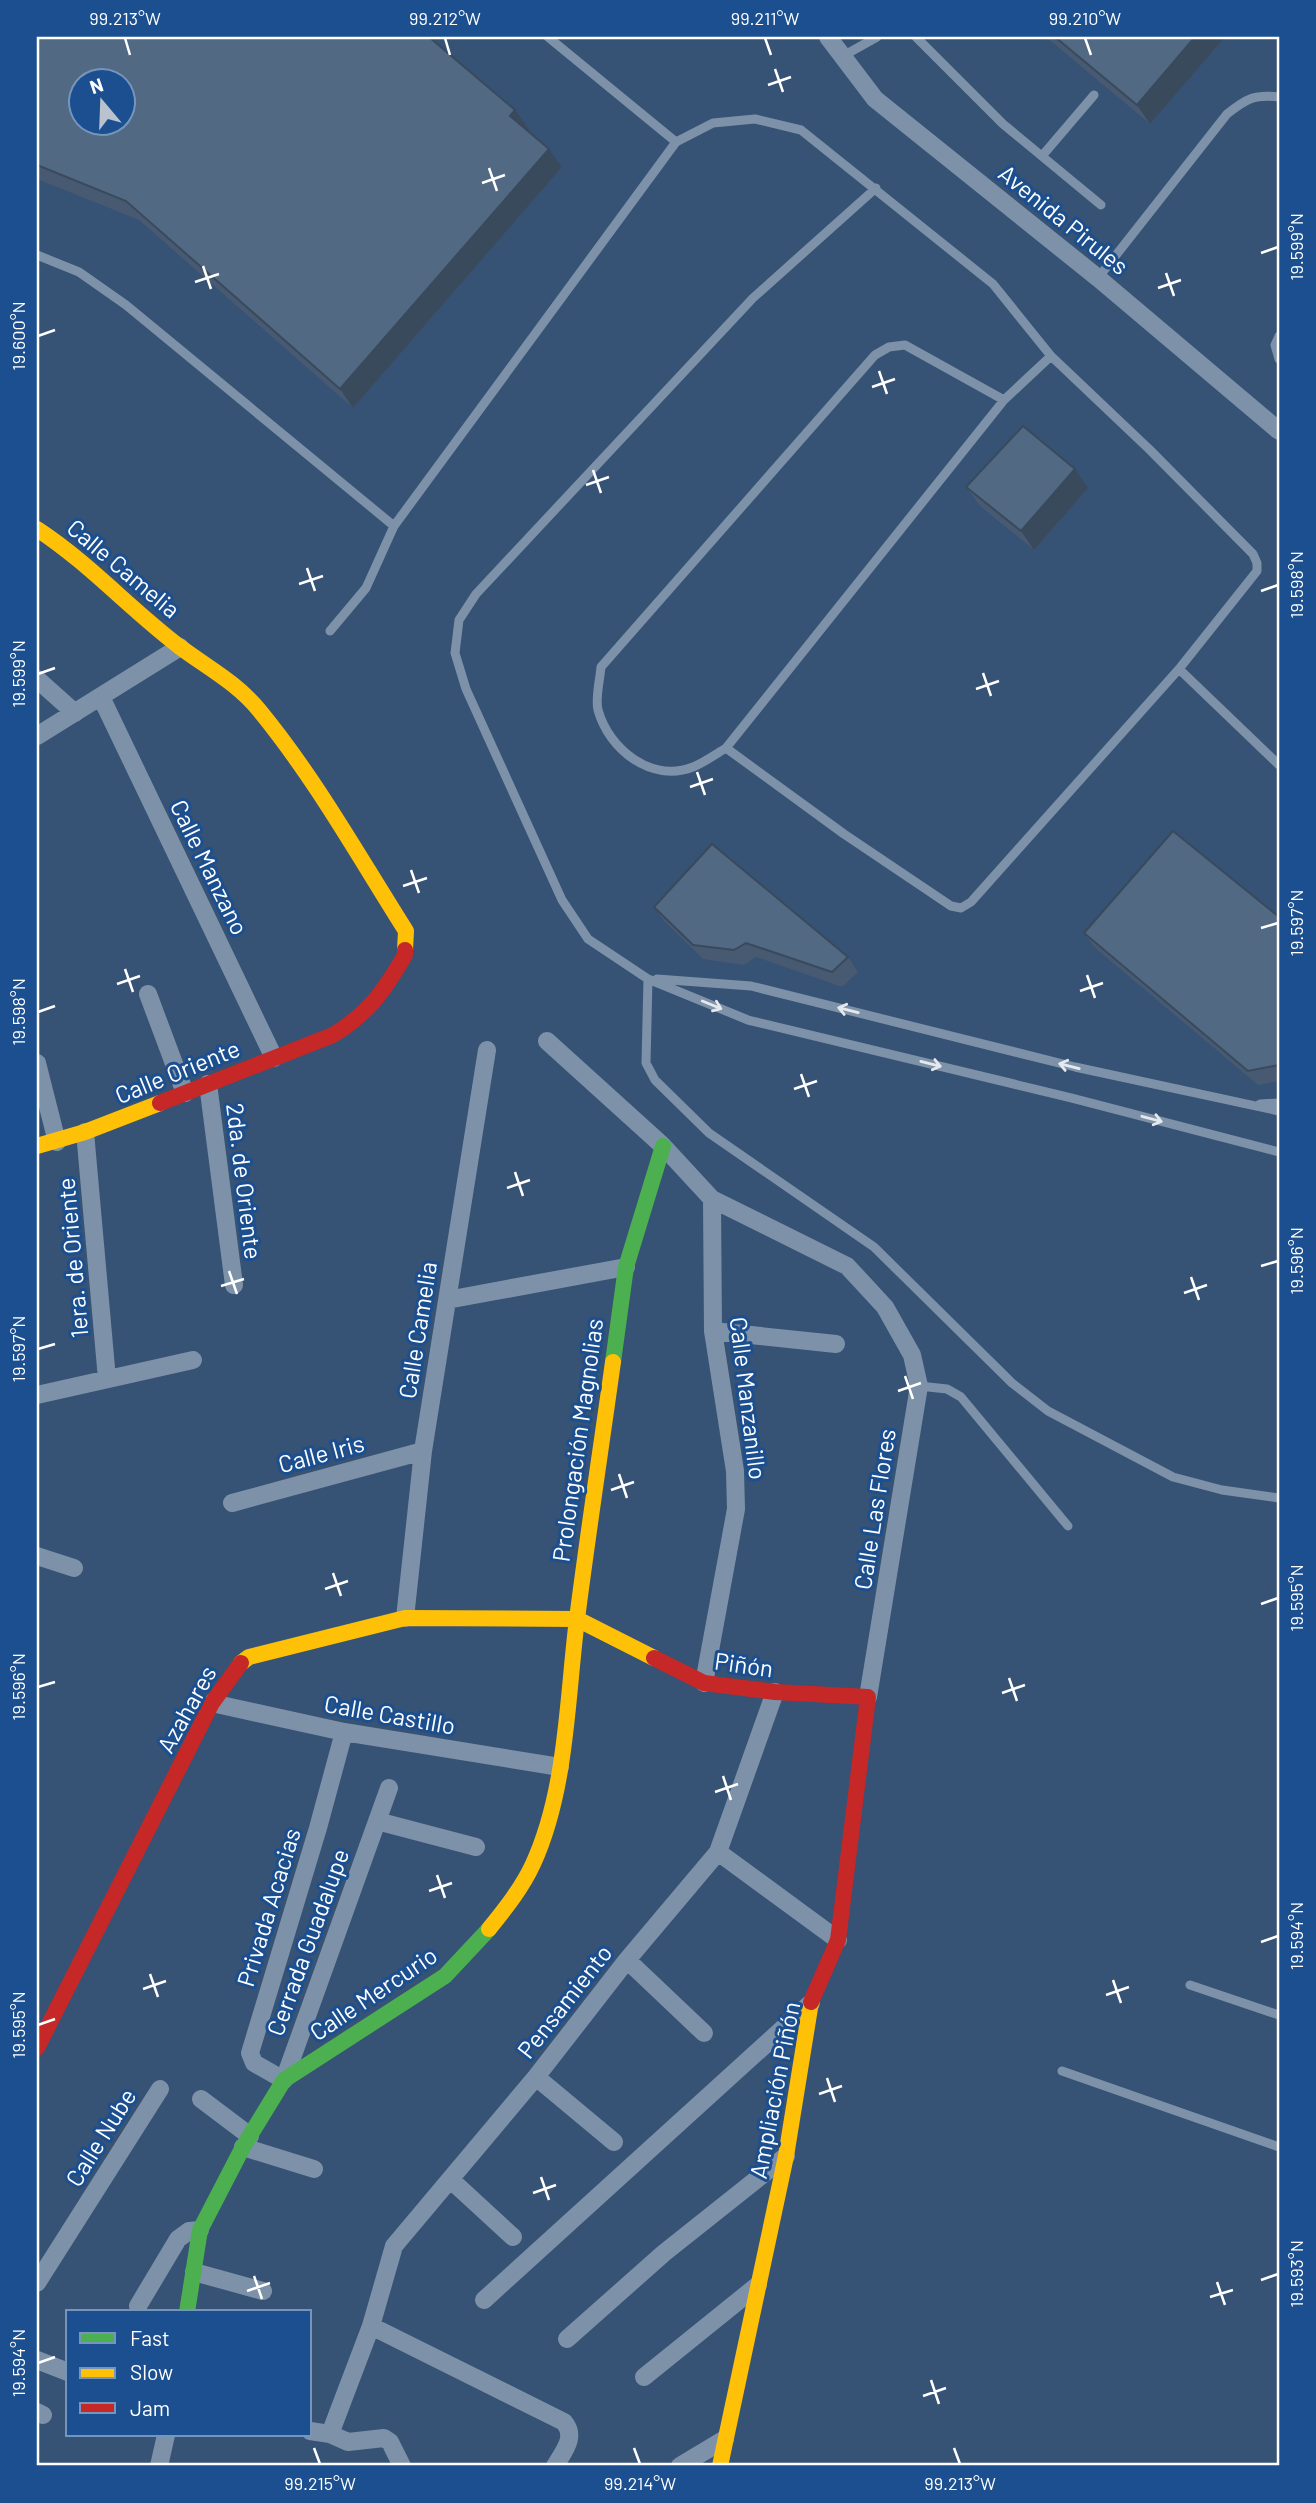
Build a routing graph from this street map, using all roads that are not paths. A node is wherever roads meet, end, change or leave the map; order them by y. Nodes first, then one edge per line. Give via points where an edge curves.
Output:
1 (548, 37) edge
2 (828, 37) edge
3 (877, 37) edge
4 (916, 37) edge
5 (843, 56) junction
6 (1094, 95) dead end
7 (1279, 97) edge
8 (676, 142) junction
9 (1042, 156) junction
10 (876, 188) junction
11 (1101, 205) dead end
12 (37, 255) edge
13 (1098, 278) junction
14 (1279, 336) edge
15 (1051, 356) junction
16 (1279, 359) edge
17 (1004, 400) junction
18 (1279, 431) edge
19 (394, 526) junction
20 (37, 529) edge
21 (330, 631) dead end
22 (180, 647) junction
23 (1179, 668) junction
24 (37, 679) edge
25 (101, 697) junction
26 (75, 713) junction
27 (37, 736) edge
28 (726, 748) junction
29 (1279, 765) edge
30 (648, 979) junction
31 (148, 993) dead end
32 (333, 1035) joint
33 (547, 1041) dead end
34 (487, 1050) dead end
35 (274, 1058) junction
36 (37, 1063) edge
37 (208, 1084) junction
38 (185, 1093) junction
39 (1279, 1103) edge
40 (1250, 1105) junction
41 (1279, 1111) edge
42 (85, 1132) junction
43 (57, 1142) junction
44 (37, 1146) edge
45 (663, 1146) junction
46 (1279, 1152) edge
47 (712, 1199) junction
48 (626, 1267) junction
49 (234, 1285) dead end
50 (447, 1300) junction
51 (713, 1331) junction
52 (836, 1344) dead end
53 (193, 1360) dead end
54 (107, 1379) junction
55 (919, 1386) junction
56 (37, 1395) edge
57 (423, 1451) junction
58 (1279, 1498) edge
59 (232, 1503) dead end
60 (1068, 1526) dead end
61 (37, 1556) edge
62 (74, 1568) dead end
63 (405, 1618) junction
64 (577, 1619) junction
65 (704, 1683) junction
66 (775, 1692) junction
67 (867, 1702) junction
68 (212, 1703) junction
69 (344, 1732) junction
70 (560, 1767) junction
71 (389, 1788) dead end
72 (377, 1821) junction
73 (476, 1847) dead end
74 (718, 1852) junction
75 (838, 1940) junction
76 (627, 1960) junction
77 (1190, 1984) dead end
78 (811, 2003) junction
79 (1279, 2015) edge
80 (704, 2033) dead end
81 (37, 2048) edge
82 (1062, 2071) dead end
83 (536, 2077) junction
84 (284, 2080) junction
85 (160, 2090) dead end
86 (201, 2099) dead end
87 (246, 2141) junction
88 (614, 2142) dead end
89 (1279, 2147) edge
90 (786, 2156) junction
91 (314, 2169) dead end
92 (451, 2180) junction
93 (201, 2230) junction
94 (513, 2237) dead end
95 (194, 2272) junction
96 (37, 2283) edge
97 (758, 2285) junction
98 (263, 2291) dead end
99 (485, 2300) dead end
100 (138, 2306) dead end
101 (187, 2310) edge
102 (370, 2326) junction
103 (567, 2339) dead end
104 (37, 2360) edge
105 (66, 2371) edge
106 (644, 2377) dead end
107 (312, 2431) edge
108 (330, 2434) junction
109 (166, 2436) edge
110 (724, 2440) junction
111 (159, 2466) edge
112 (402, 2466) edge
113 (555, 2466) edge
114 (680, 2466) edge
115 (720, 2466) edge

1 - 8 lane
2 - 5 street, Avenida Pirules
3 - 5 lane
4 - 9 lane via 1003,124
5 - 13 street, Avenida Pirules via 875,99
6 - 9 lane
7 - 13 lane via 1260,94 1227,114
8 - 10 lane via 713,123 755,119 801,130
8 - 19 lane
9 - 11 lane
10 - 15 lane via 993,284
10 - 30 lane via 753,298 477,594 459,620 455,653 466,690 562,900 588,939
12 - 19 lane via 79,272 126,305
13 - 18 street, Avenida Pirules
14 - 16 lane via 1275,345
15 - 17 lane
15 - 23 lane via 1150,450 1257,563 1257,571
17 - 28 lane
17 - 28 lane via 905,345 875,355 601,667 597,708 610,738 631,759 660,771 692,767
19 - 21 lane via 366,588
20 - 22 street, Calle Camelia via 62,545
22 - 25 street
22 - 32 street, Calle Camelia via 235,684 259,710 406,931 405,955 385,990
23 - 28 lane via 961,908 951,906 844,834
23 - 29 lane
24 - 26 street
25 - 26 street
25 - 35 street, Calle Manzano
26 - 27 street
40 -> 30 lane via 1075,1068 751,986
30 -> 46 lane via 748,1020
30 - 58 lane via 646,1063 655,1080 709,1133 874,1247 1012,1383 1048,1411 1173,1477
31 - 38 street
32 - 35 street, Calle Oriente
33 - 45 street
34 - 50 street, Calle Camelia
35 - 37 street, Calle Oriente
36 - 43 street
37 - 38 street, Calle Oriente
37 - 49 street, 2da. de Oriente
38 - 42 street, Calle Oriente
39 - 40 lane
40 - 41 lane
42 - 43 street, Calle Oriente
42 - 54 street, 1era. de Oriente
43 - 44 street, Calle Oriente
45 - 47 street
45 - 48 street, Prolongación Magnolias
47 - 51 street, Calle Manzanillo
47 - 55 street, Calle Las Flores via 847,1266 885,1307 912,1355
48 - 50 street
48 - 64 street, Prolongación Magnolias
50 - 57 street, Calle Camelia
51 - 52 street
51 - 65 street, Calle Manzanillo via 735,1471 736,1509
53 - 54 street
54 - 56 street
55 - 60 lane via 947,1389 961,1398
55 - 67 street, Calle Las Flores
57 - 59 street, Calle Iris
57 - 63 street, Calle Camelia
61 - 62 street
63 - 64 street, Azahares
63 - 68 street, Azahares via 249,1657 237,1666
64 - 65 street, Piñón
64 - 70 street, Calle Mercurio
65 - 66 street, Piñón
66 - 67 street, Piñón
66 - 74 street, Pensamiento
67 - 75 street, Ampliación Piñón
68 - 69 street, Calle Castillo
68 - 81 street, Azahares
69 - 70 street, Calle Castillo
69 - 84 street, Privada Acacias via 250,2053 254,2063
70 - 84 street, Calle Mercurio via 533,1864 482,1938 446,1976
71 - 72 street, Cerrada Guadalupe
72 - 73 street
72 - 84 street, Cerrada Guadalupe
74 - 75 street
74 - 76 street, Pensamiento
75 - 78 street, Ampliación Piñón
76 - 80 street
76 - 83 street, Pensamiento
77 - 79 lane
78 - 90 street, Ampliación Piñón
78 - 99 street
82 - 89 lane
83 - 88 street
83 - 92 street, Pensamiento
84 - 87 street, Calle Mercurio
85 - 96 street, Calle Nube
86 - 87 street
87 - 91 street
87 - 93 street, Calle Mercurio
90 - 97 street, Ampliación Piñón
90 - 103 street via 664,2253
92 - 94 street
92 - 102 street, Pensamiento via 394,2246
93 - 95 street, Calle Mercurio
93 - 100 street via 178,2238
95 - 98 street
95 - 101 street, Calle Mercurio
97 - 106 street
97 - 110 street, Ampliación Piñón
102 - 108 street, Pensamiento
102 - 113 street via 564,2422 569,2439
104 - 105 street
107 - 108 street
108 - 112 street via 348,2442 387,2440
109 - 111 street
110 - 114 street
110 - 115 street, Ampliación Piñón

